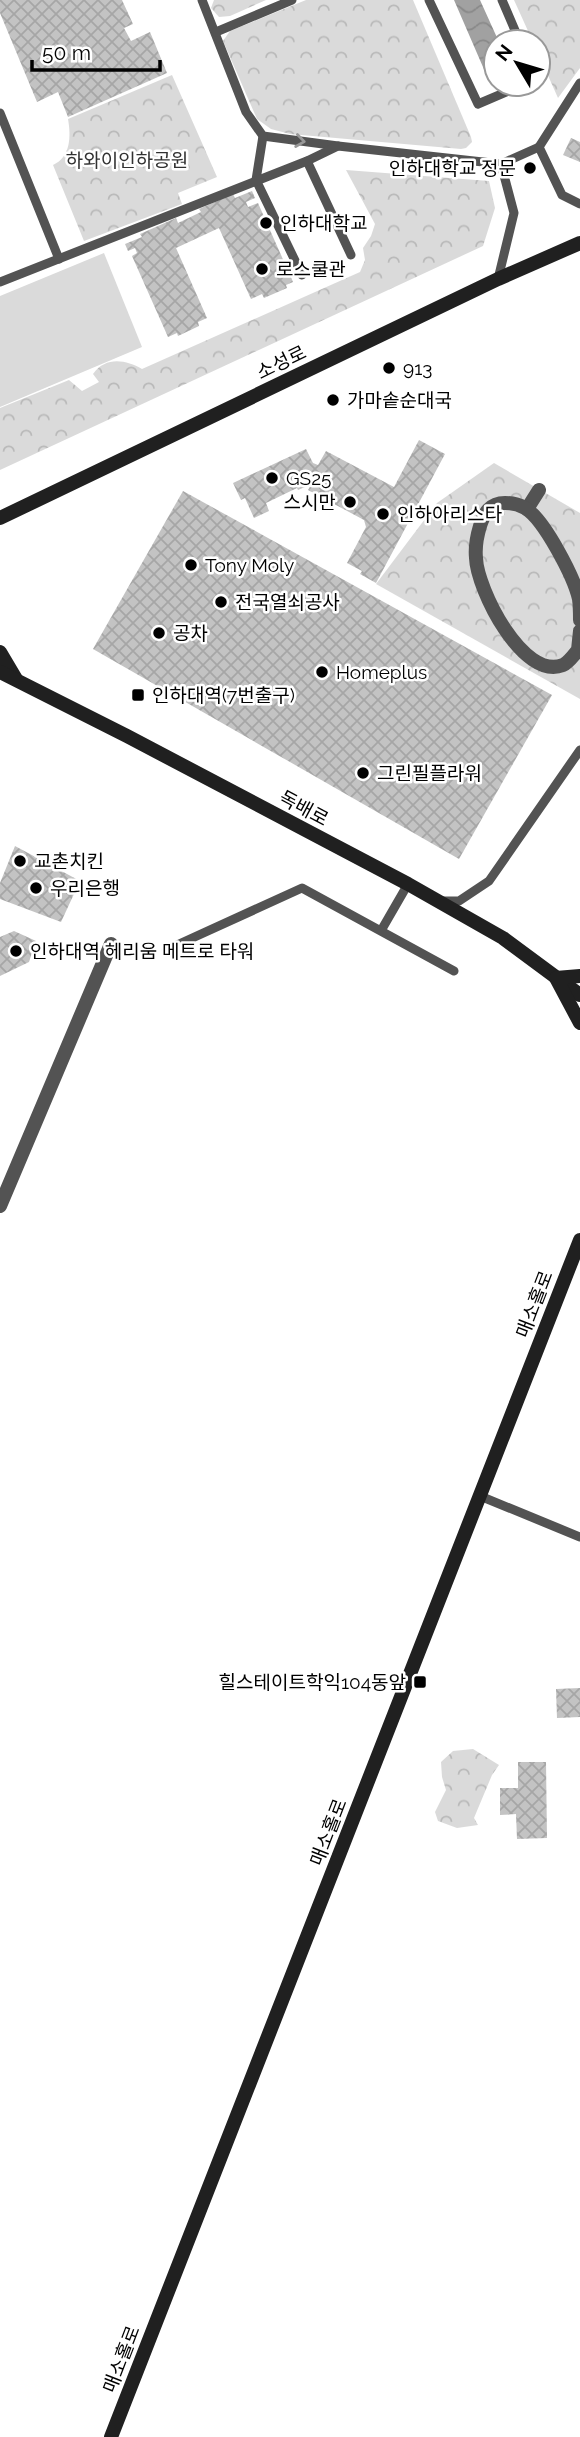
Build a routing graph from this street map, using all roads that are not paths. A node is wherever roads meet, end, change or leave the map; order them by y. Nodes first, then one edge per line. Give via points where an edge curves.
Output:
1 (202, 0) edge
2 (292, 0) edge
3 (429, 0) edge
4 (502, 0) edge
5 (514, 28) edge
6 (216, 32) junction
7 (580, 83) edge
8 (492, 98) edge
9 (0, 113) edge
10 (263, 136) junction
11 (338, 146) junction
12 (539, 147) junction
13 (307, 161) junction
14 (501, 164) junction
15 (256, 180) junction
16 (580, 204) edge
17 (580, 243) edge
18 (351, 255) dead end
19 (59, 258) junction
20 (302, 275) dead end
21 (498, 279) junction
22 (0, 282) edge
23 (539, 489) dead end
24 (527, 509) junction
25 (1, 519) edge
26 (580, 620) edge
27 (580, 631) edge
28 (579, 650) edge
29 (0, 652) edge
30 (0, 672) edge
31 (16, 680) junction
32 (580, 750) edge
33 (408, 884) junction
34 (438, 901) junction
35 (382, 929) junction
36 (111, 944) dead end
37 (166, 950) dead end
38 (454, 971) dead end
39 (580, 975) edge
40 (556, 978) junction
41 (580, 995) edge
42 (580, 1023) edge
43 (0, 1206) edge
44 (580, 1240) edge
45 (480, 1496) junction
46 (580, 1537) edge
47 (111, 2437) edge

1 - 6 lane
2 - 6 lane
3 - 8 lane via 478,104
4 - 5 lane
6 - 10 lane via 246,112
7 - 12 lane
9 - 19 lane
10 -> 11 lane
10 - 15 lane
11 - 13 lane
11 - 14 lane
12 - 14 lane
12 - 16 lane via 562,195
13 - 15 lane
13 - 18 lane
14 - 21 lane via 513,213
15 - 19 lane
15 - 20 lane
17 - 21 main road, 소성로
19 - 22 lane
21 - 25 main road, 소성로
23 - 24 street
24 - 26 street via 544,528 572,578 580,600
24 - 28 street via 515,503 497,503 484,513 476,559 482,583 495,616 534,660 548,666 563,665
27 - 28 street
29 - 31 main road
30 - 31 main road, 독배로
31 - 33 main road, 독배로
32 - 34 lane via 489,881 458,901
33 - 34 main road, 독배로
33 - 35 lane
34 - 40 main road, 독배로 via 503,937
35 - 37 lane via 302,888
35 - 38 lane
36 - 43 street
39 - 40 main road
40 - 41 main road, 독배로
40 - 42 main road
44 - 45 main road, 매소홀로
45 - 46 lane
45 - 47 main road, 매소홀로

